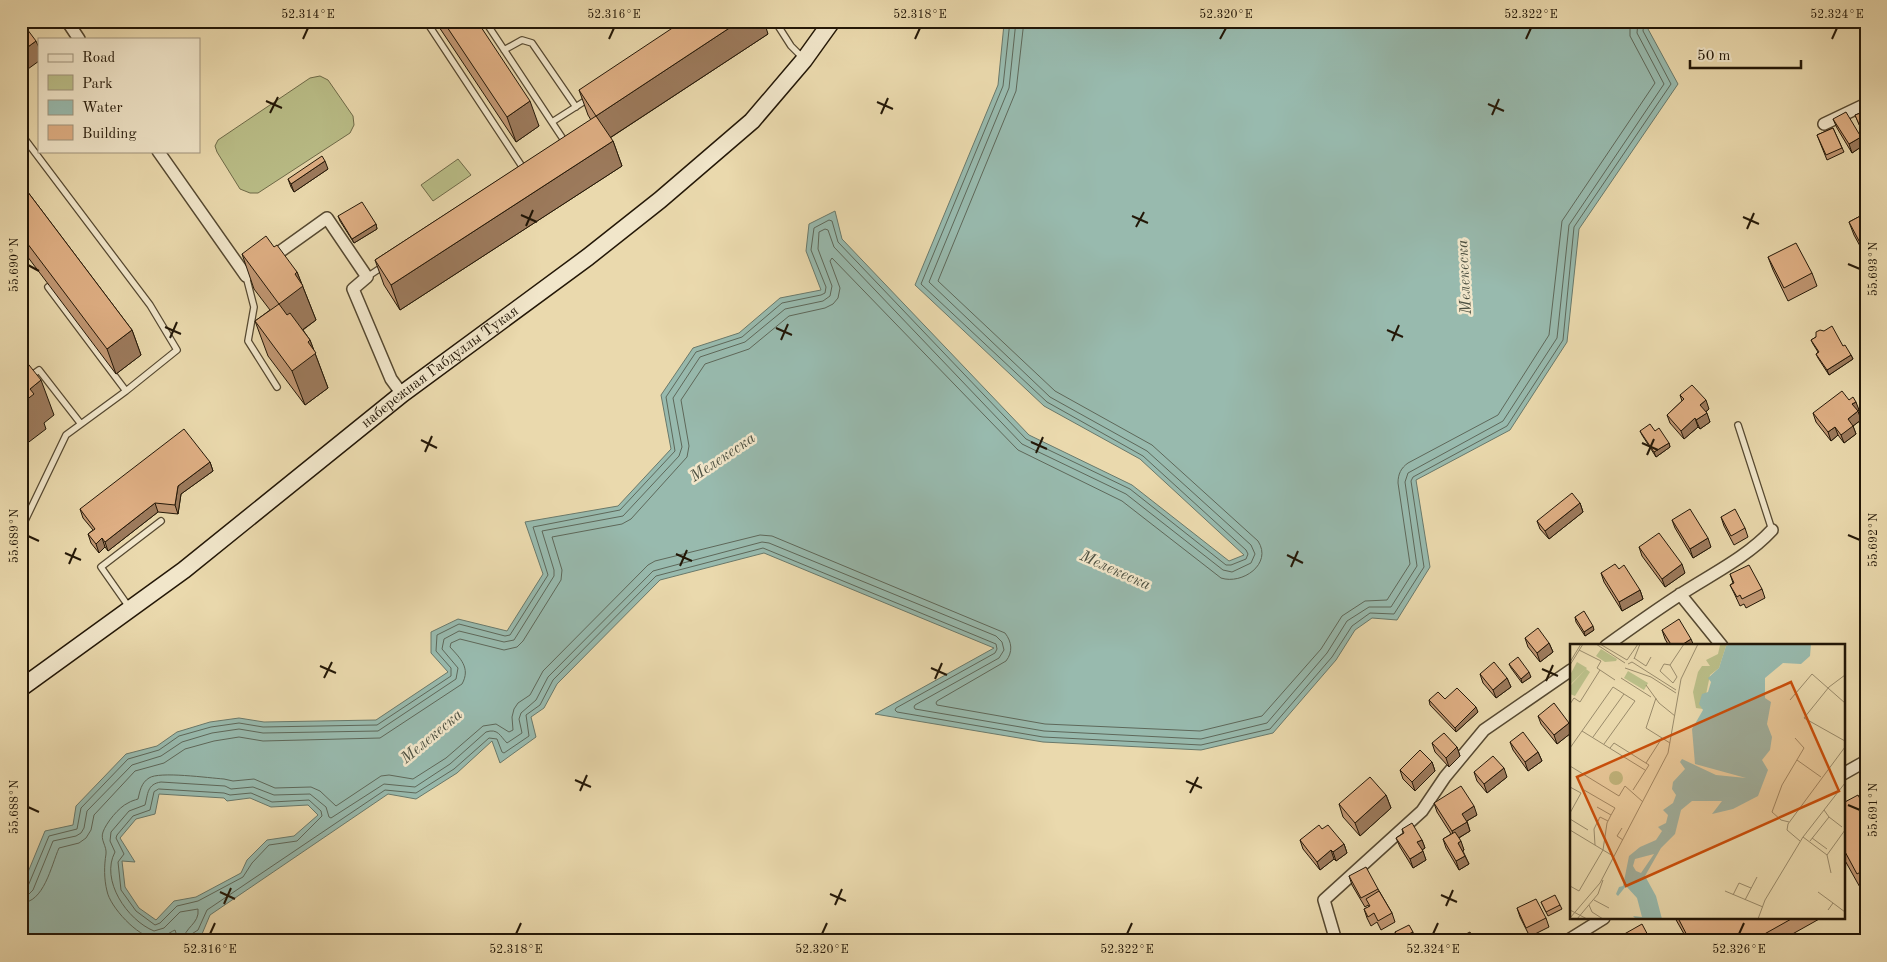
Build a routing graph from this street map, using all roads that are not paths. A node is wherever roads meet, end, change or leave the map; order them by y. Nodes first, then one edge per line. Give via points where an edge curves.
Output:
1 (67, 21) edge
2 (426, 21) edge
3 (485, 21) edge
4 (775, 21) edge
5 (832, 21) edge
6 (78, 38) edge
7 (504, 50) junction
8 (804, 60) junction
9 (592, 96) edge
10 (1866, 104) edge
11 (576, 107) junction
12 (552, 122) junction
13 (1824, 124) dead end
14 (21, 134) edge
15 (559, 151) edge
16 (159, 152) edge
17 (534, 167) edge
18 (526, 172) junction
19 (519, 177) edge
20 (391, 261) edge
21 (246, 276) junction
22 (367, 277) junction
23 (48, 287) edge
24 (21, 383) edge
25 (277, 388) dead end
26 (126, 391) junction
27 (402, 394) junction
28 (81, 424) junction
29 (1738, 424) dead end
30 (161, 522) dead end
31 (21, 529) edge
32 (1772, 530) joint
33 (1680, 594) junction
34 (130, 609) junction
35 (1609, 644) edge
36 (1720, 644) edge
37 (1570, 671) edge
38 (21, 688) edge
39 (1866, 761) edge
40 (1844, 773) edge
41 (1601, 920) edge
42 (1336, 941) edge
43 (1567, 941) edge

1 - 6 street
2 - 18 lane
3 - 7 lane
4 - 8 lane
5 - 8 main road, набережная Габдуллы Тукая
7 - 11 lane via 522,40 532,43
7 - 12 lane
8 - 27 main road, набережная Габдуллы Тукая via 752,121 660,200
9 - 11 lane
10 - 13 street
11 - 12 lane
12 - 15 lane via 567,145
14 - 26 lane via 150,305 177,350
16 - 21 street
17 - 18 lane
18 - 19 lane
20 - 22 lane
21 - 22 street via 327,218
21 - 25 lane via 254,307 248,341
22 - 27 street via 353,289 391,380
23 - 26 lane
24 - 28 lane via 39,370
26 - 28 lane
27 - 34 main road, набережная Габдуллы Тукая via 184,570
28 - 31 lane via 66,435
29 - 32 lane
30 - 34 lane via 101,567
32 - 33 street via 1737,559
33 - 35 street
33 - 36 street
34 - 38 main road, набережная Габдуллы Тукая
37 - 42 street via 1484,730 1422,811 1324,900
39 - 40 street
41 - 43 street

